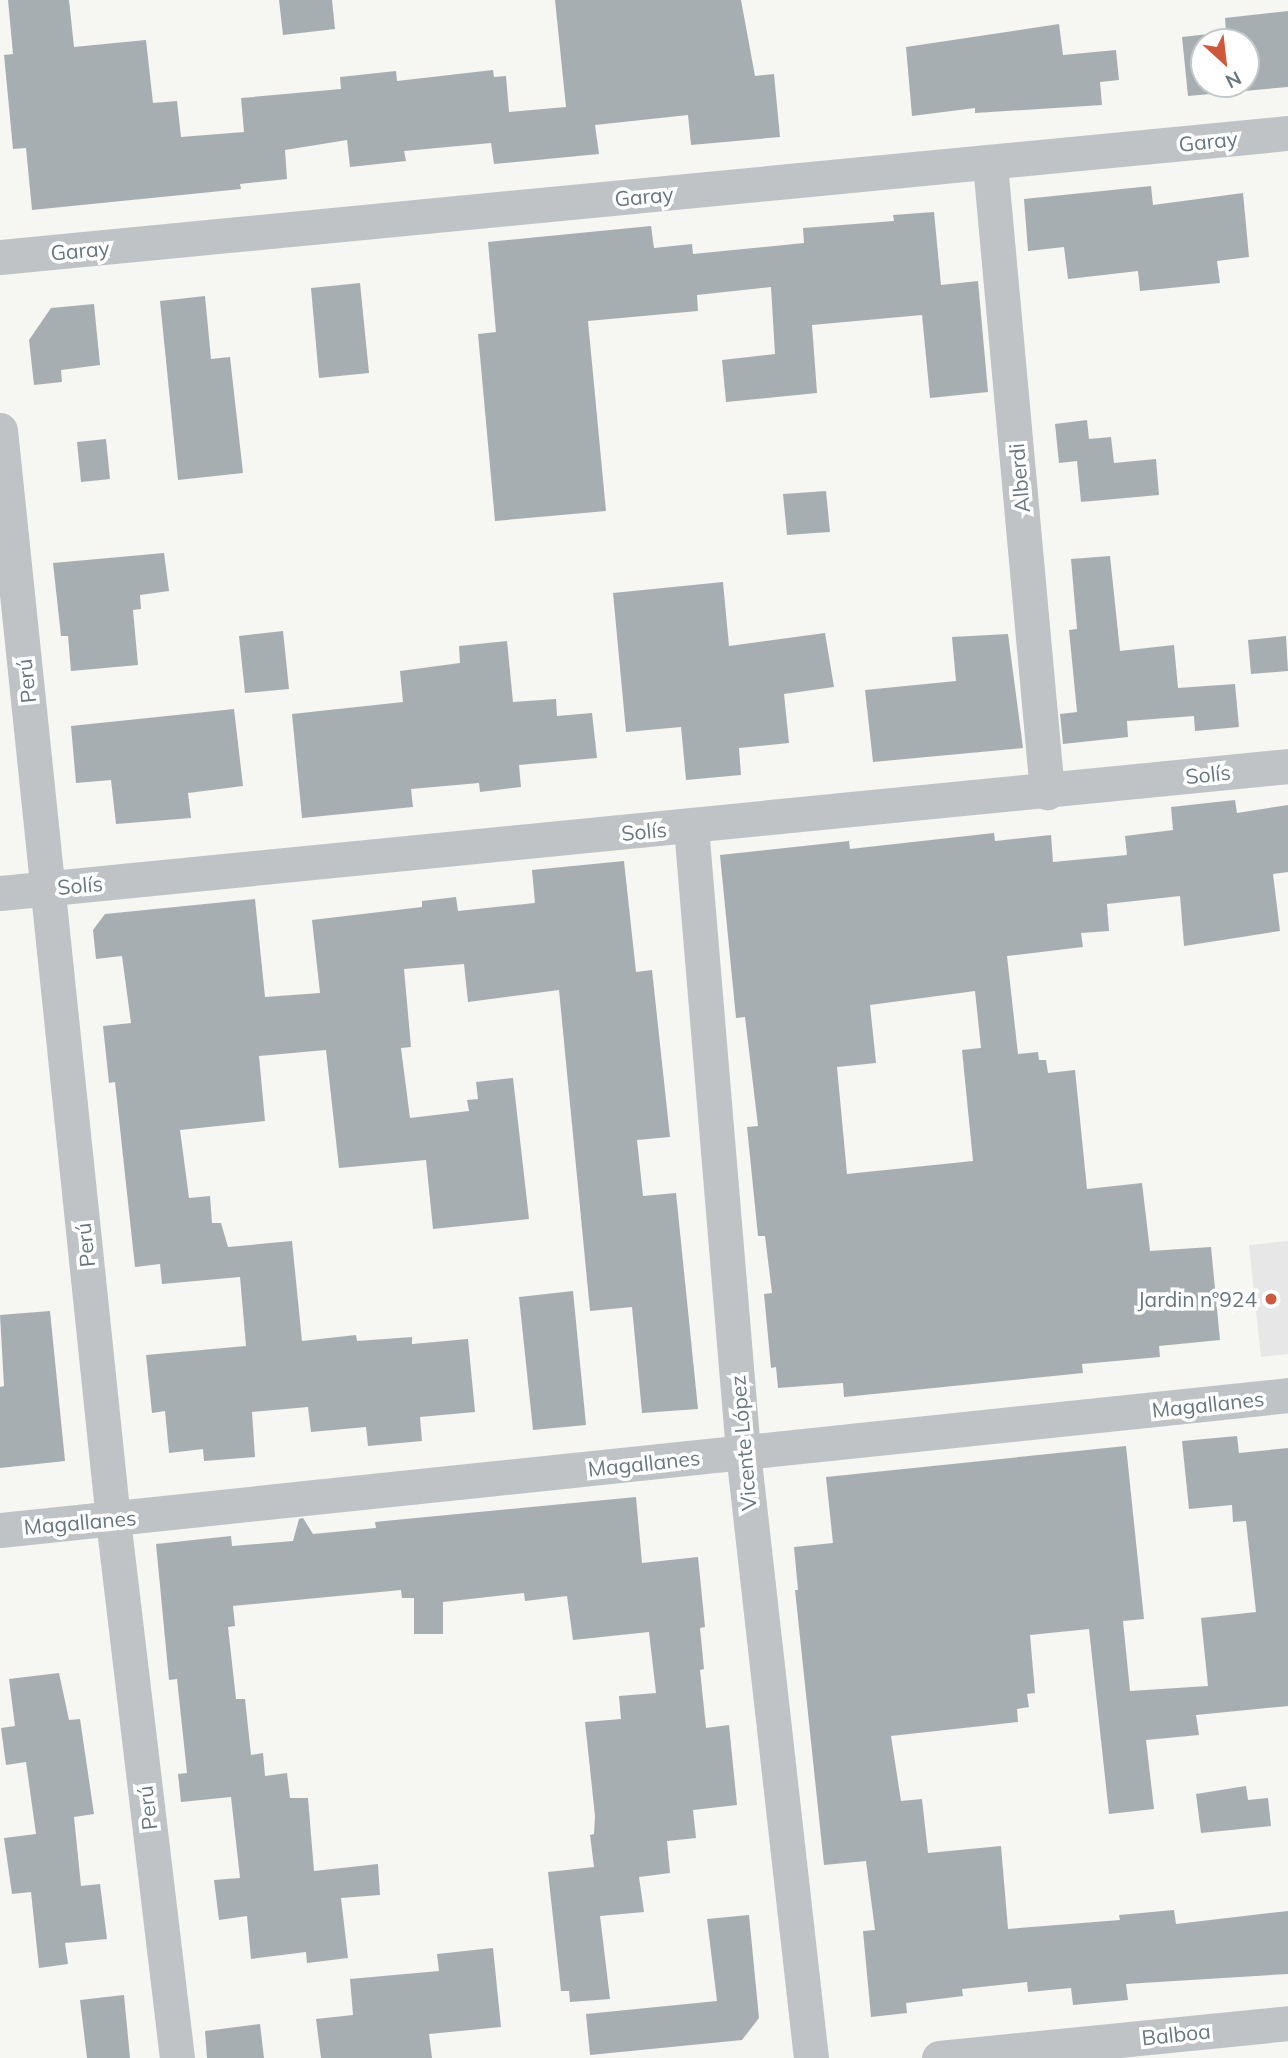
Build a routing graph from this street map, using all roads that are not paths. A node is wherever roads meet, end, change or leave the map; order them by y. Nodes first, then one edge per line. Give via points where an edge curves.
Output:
1 (1288, 133) edge
2 (990, 164) junction
3 (0, 257) edge
4 (0, 430) edge
5 (1288, 766) edge
6 (1047, 792) junction
7 (691, 827) junction
8 (48, 888) junction
9 (0, 893) edge
10 (1288, 1395) edge
11 (743, 1452) junction
12 (113, 1520) junction
13 (0, 1530) edge
14 (1288, 2023) edge
15 (177, 2058) edge
16 (811, 2058) edge
17 (939, 2058) edge

1 - 2 street, Garay
2 - 3 street, Garay
2 - 6 street, Alberdi
4 - 8 street, Perú
5 - 6 street, Solís
6 - 7 street, Solís
7 - 8 street, Solís
7 - 11 street, Vicente López
8 - 9 street, Solís
8 - 12 street, Perú
10 - 11 street, Magallanes
11 - 12 street, Magallanes
11 - 16 street, Vicente López
12 - 13 street, Magallanes
12 - 15 street, Perú
14 - 17 street, Balboa

